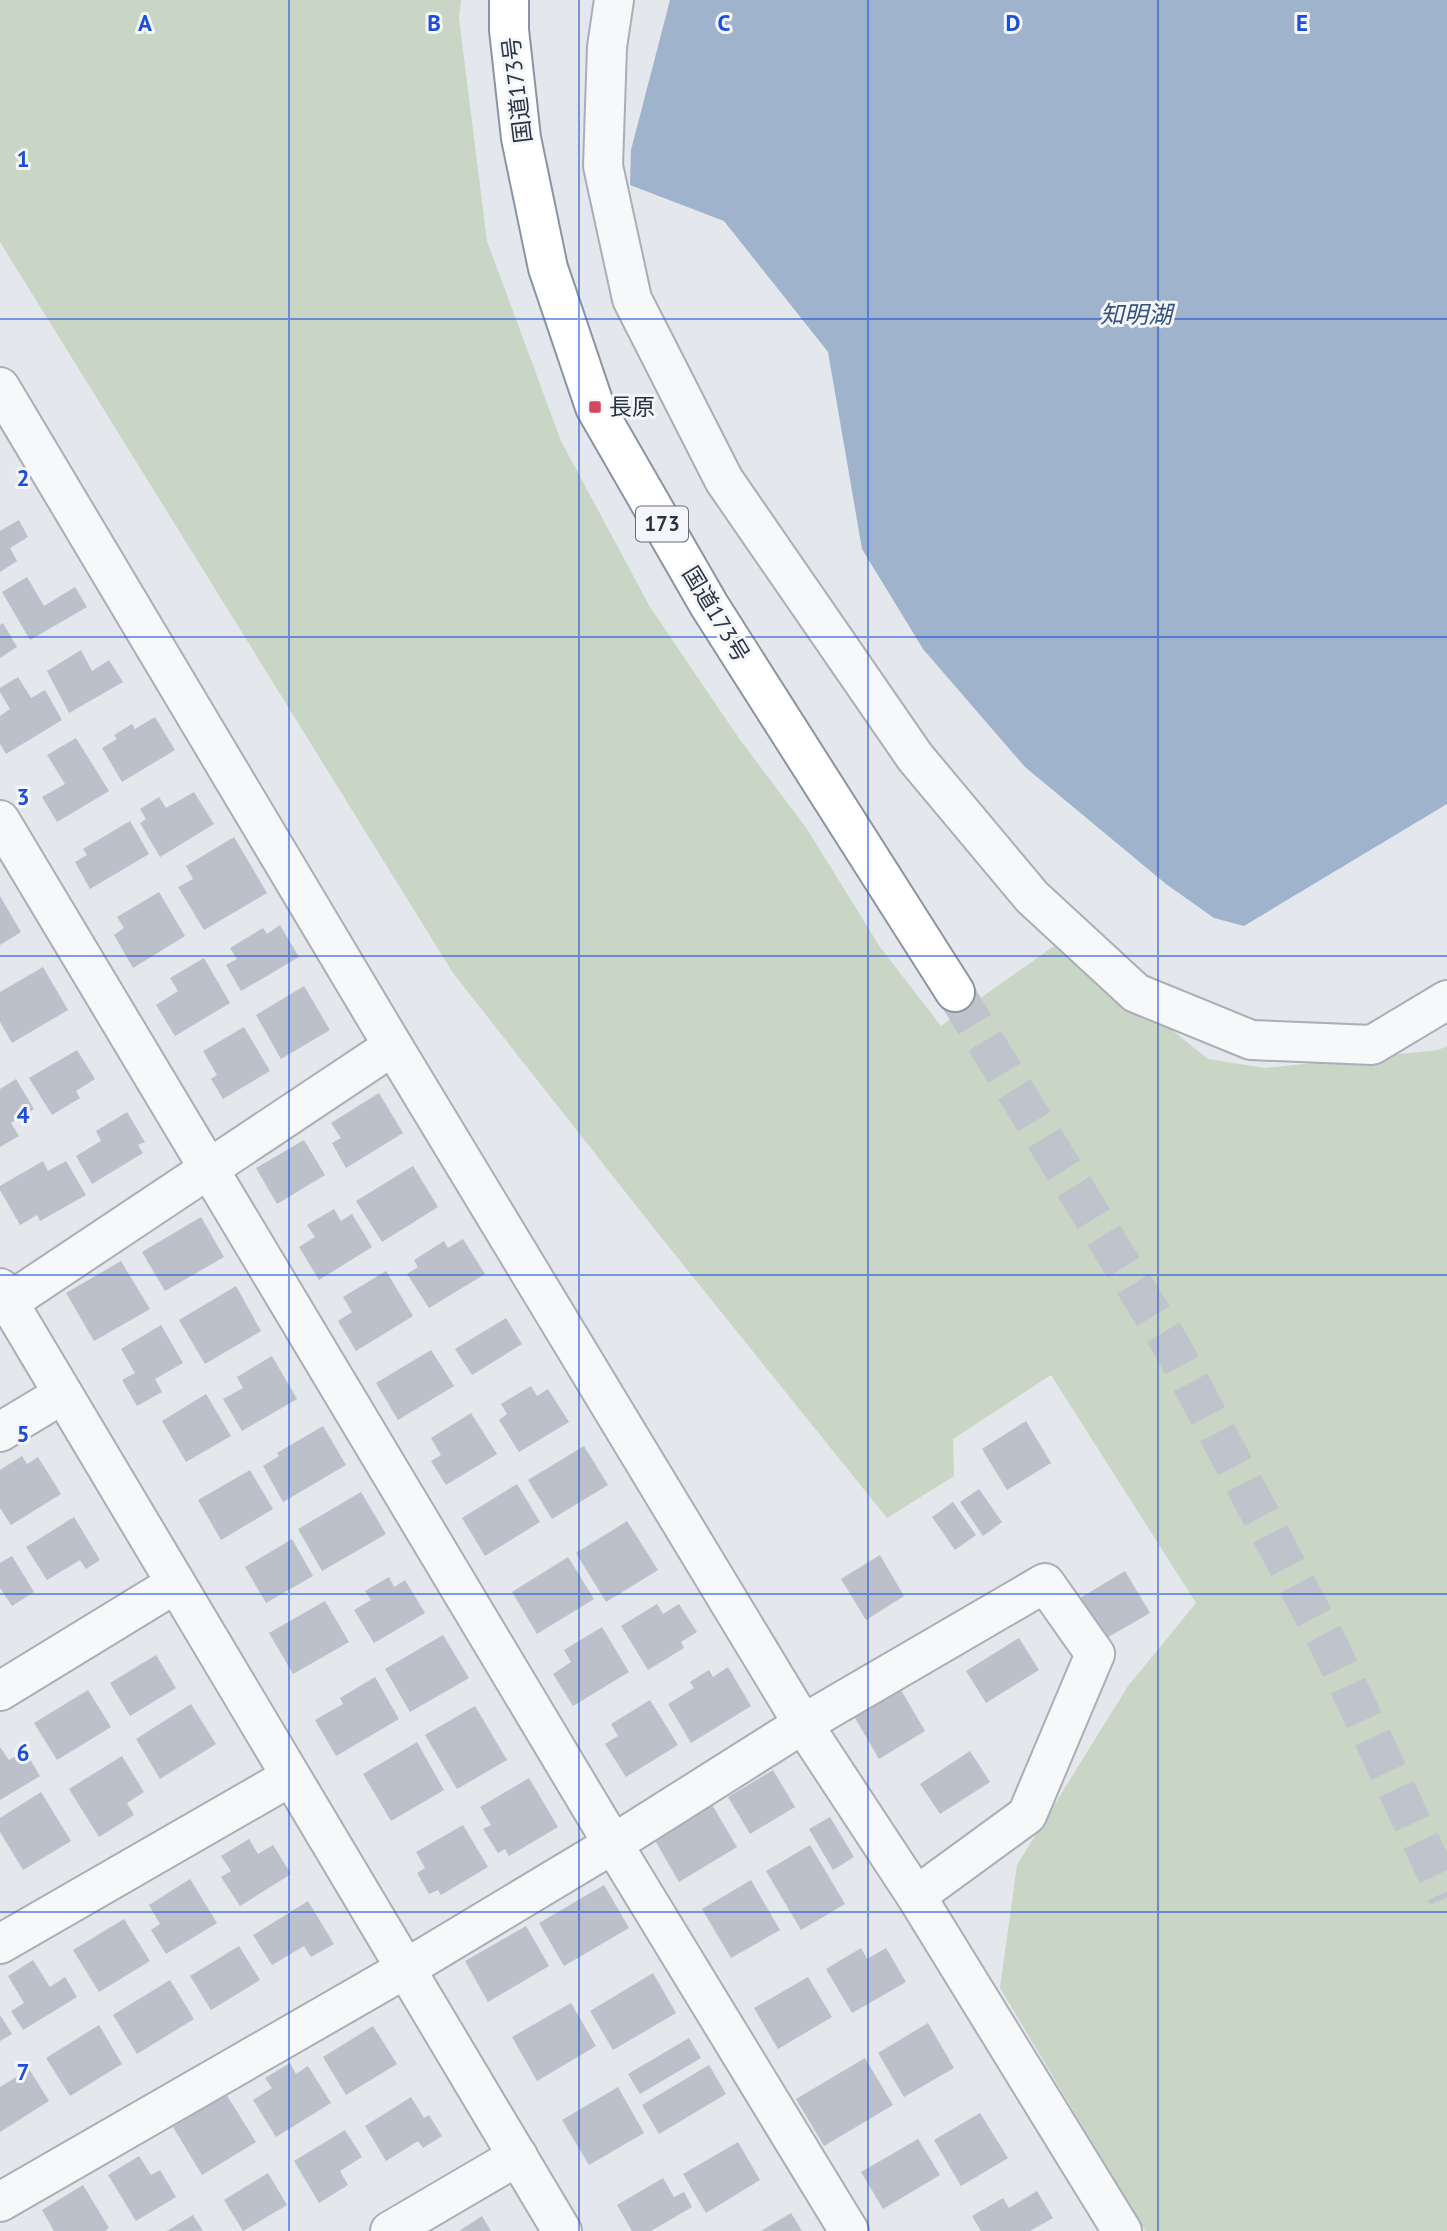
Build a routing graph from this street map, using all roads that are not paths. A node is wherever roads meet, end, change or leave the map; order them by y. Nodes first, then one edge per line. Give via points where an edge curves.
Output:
1 (509, 0) edge
2 (614, 0) edge
3 (0, 387) edge
4 (0, 820) edge
5 (955, 992) tunnel mouth
6 (1447, 1000) edge
7 (393, 1046) junction
8 (209, 1171) junction
9 (5, 1295) edge
10 (63, 1394) junction
11 (0, 1432) edge
12 (175, 1584) junction
13 (0, 1691) edge
14 (803, 1724) junction
15 (290, 1777) junction
16 (613, 1844) junction
17 (916, 1896) junction
18 (0, 1944) edge
19 (405, 1969) junction
20 (519, 2156) junction
21 (0, 2202) edge
22 (390, 2231) edge
23 (562, 2231) edge
24 (849, 2231) edge
25 (1122, 2231) edge

1 - 5 highway, 国道173号 / 173 via 521,138 548,268 595,407 709,605
2 - 6 street via 607,47 603,166 632,299 724,480 923,767 1032,897 1136,993 1251,1040 1372,1045
3 - 7 street
4 - 8 street
7 - 8 street
7 - 14 street
8 - 9 street
8 - 16 street
9 - 10 street
10 - 11 street
10 - 12 street
12 - 13 street
12 - 15 street
14 - 16 street
14 - 17 street
14 - 17 street via 1045,1583 1095,1654 1027,1815
15 - 18 street
15 - 19 street
16 - 19 street
16 - 24 street
17 - 25 street
19 - 20 street
19 - 21 street
20 - 22 street
20 - 23 street

